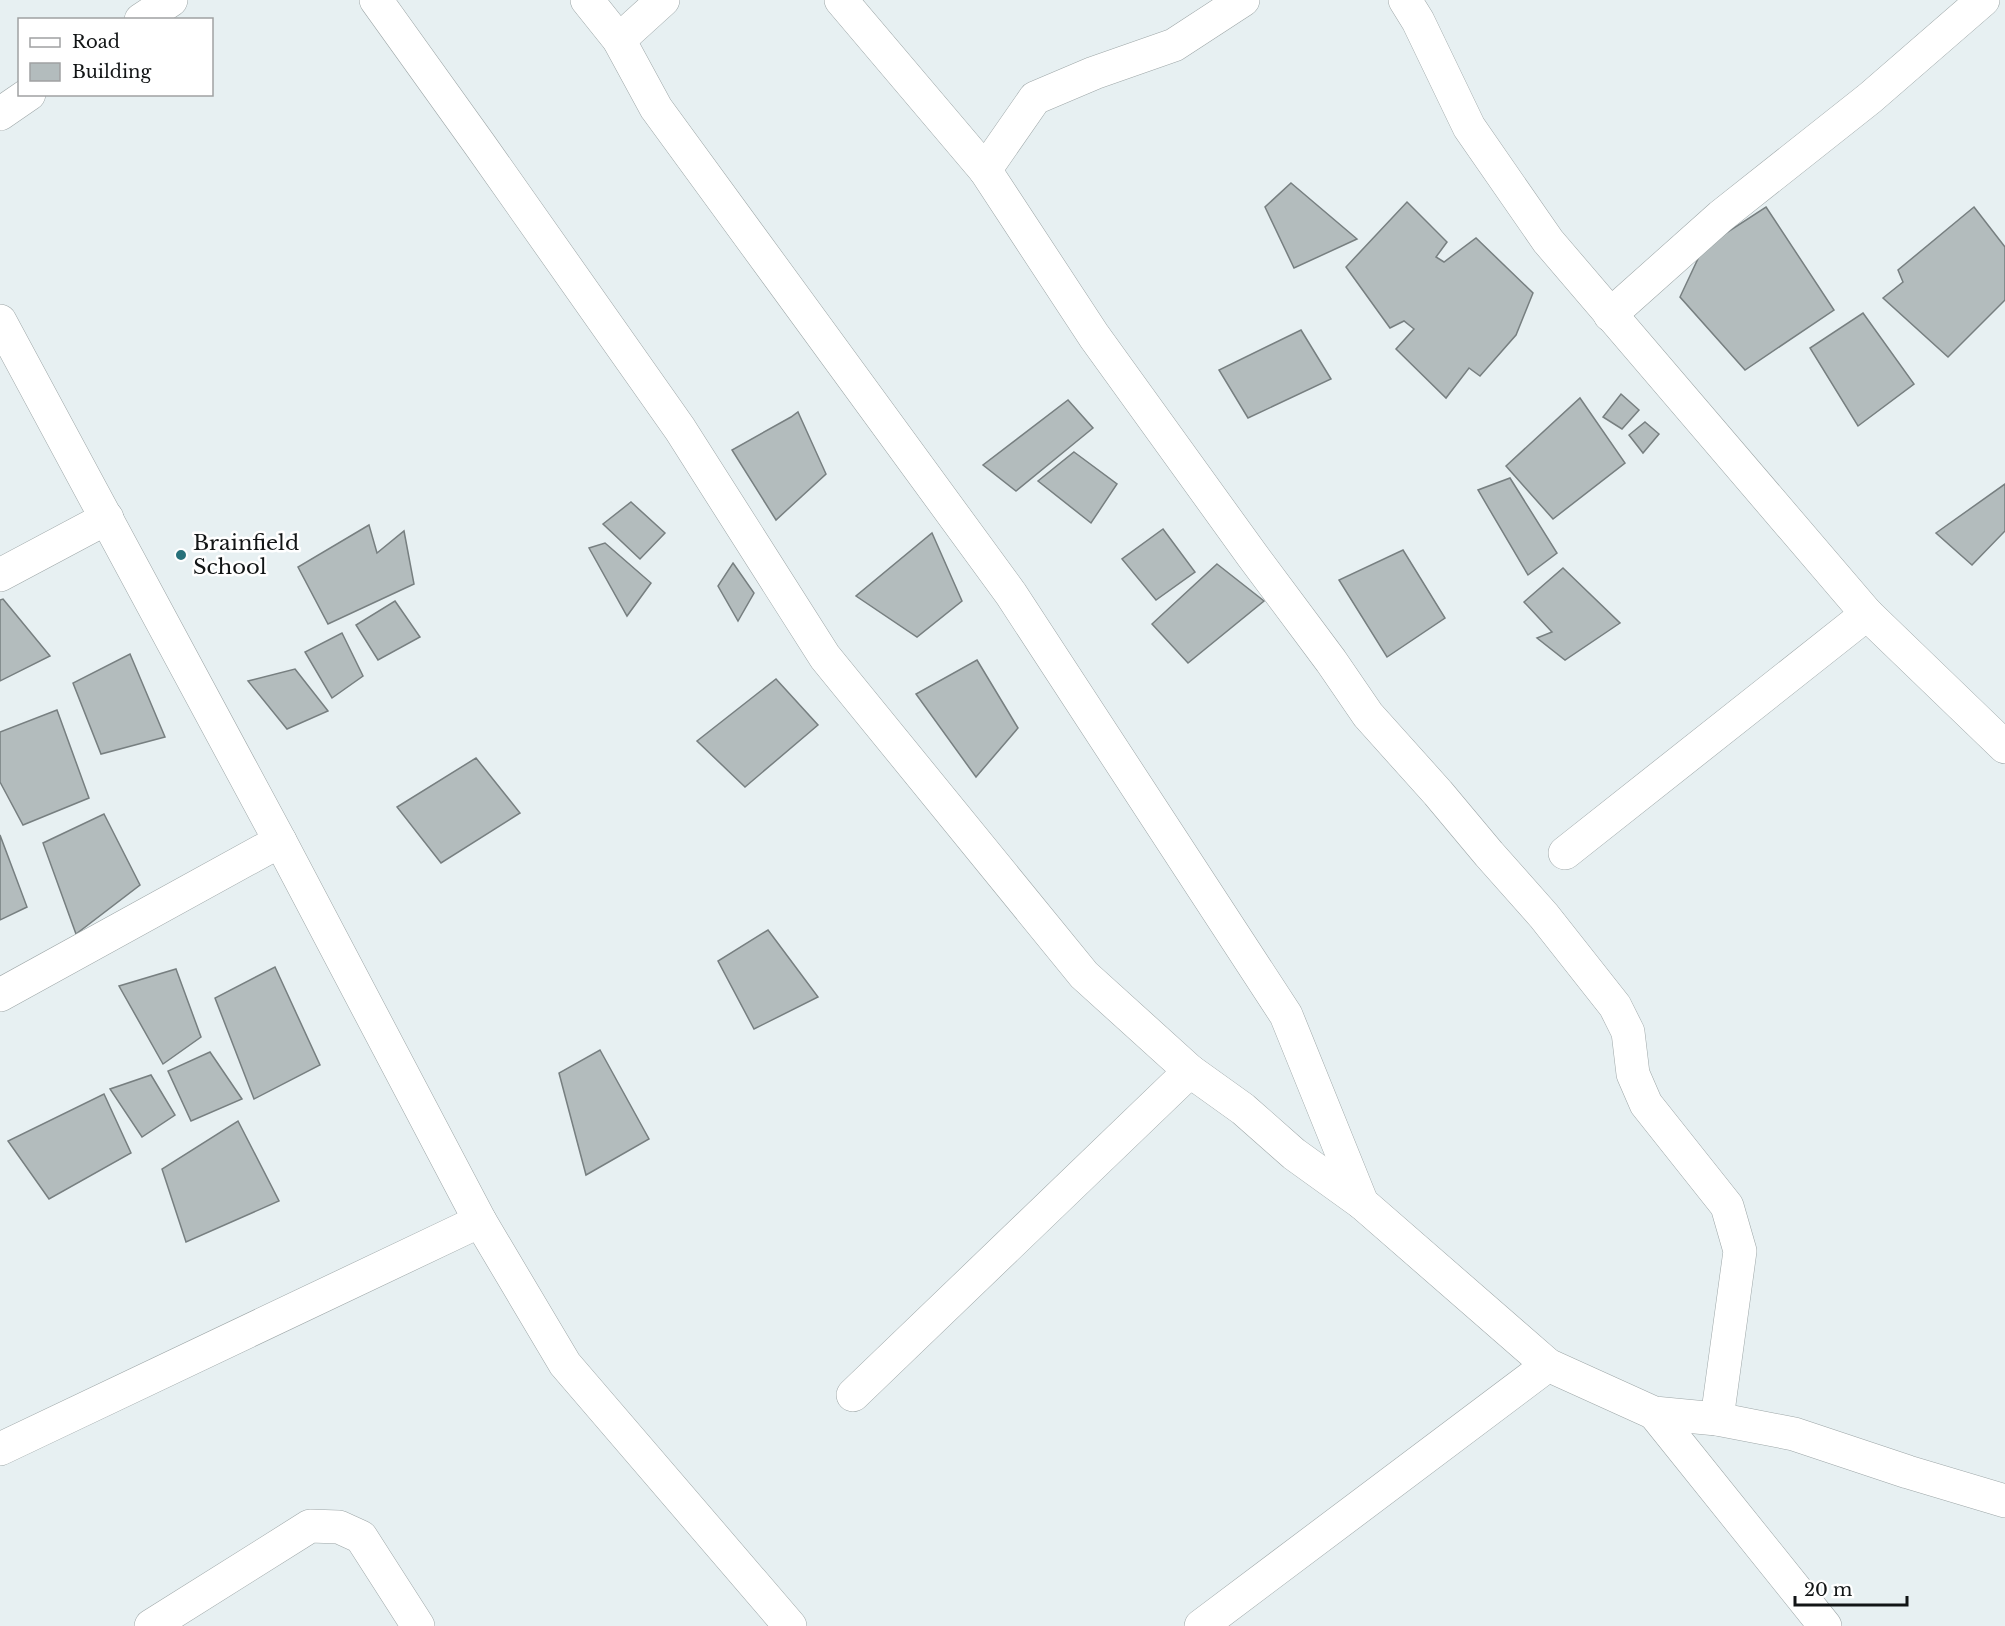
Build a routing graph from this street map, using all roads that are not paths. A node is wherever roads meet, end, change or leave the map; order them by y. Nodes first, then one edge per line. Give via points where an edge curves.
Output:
1 (171, 0) edge
2 (376, 0) edge
3 (587, 0) edge
4 (663, 0) edge
5 (841, 0) edge
6 (1244, 0) edge
7 (1405, 0) edge
8 (1983, 0) edge
9 (144, 18) edge
10 (619, 40) junction
11 (26, 96) edge
12 (0, 114) edge
13 (985, 170) junction
14 (1610, 315) junction
15 (0, 321) edge
16 (107, 518) junction
17 (0, 575) edge
18 (1867, 614) junction
19 (2005, 747) edge
20 (280, 841) junction
21 (1565, 853) dead end
22 (0, 995) edge
23 (1190, 1071) junction
24 (1362, 1203) junction
25 (480, 1221) junction
26 (1548, 1365) junction
27 (853, 1395) dead end
28 (1654, 1413) junction
29 (1717, 1419) junction
30 (0, 1449) edge
31 (2005, 1501) edge
32 (151, 1626) edge
33 (418, 1626) edge
34 (790, 1626) edge
35 (1201, 1626) edge
36 (1825, 1626) edge

1 - 9 street
2 - 23 street via 680,429 825,657 1084,975
3 - 10 street
4 - 10 street
5 - 13 street
6 - 13 street via 1174,45 1035,98
7 - 14 street via 1469,127 1548,241
8 - 14 street via 1870,98 1721,216
10 - 24 street via 656,108 1011,594 1286,1015
11 - 12 street
13 - 29 street via 1094,336 1368,715 1544,916 1615,1006 1628,1032 1633,1074 1646,1104 1727,1206 1740,1251
14 - 18 street
15 - 16 street
16 - 17 street
16 - 20 street
18 - 19 street
18 - 21 street
20 - 22 street
20 - 25 street
23 - 24 street
23 - 27 street
24 - 26 street
25 - 30 street
25 - 34 street via 565,1364
26 - 28 street
26 - 35 street
28 - 29 street
28 - 36 street
29 - 31 street via 1794,1434
32 - 33 street via 310,1526 339,1527 362,1537

